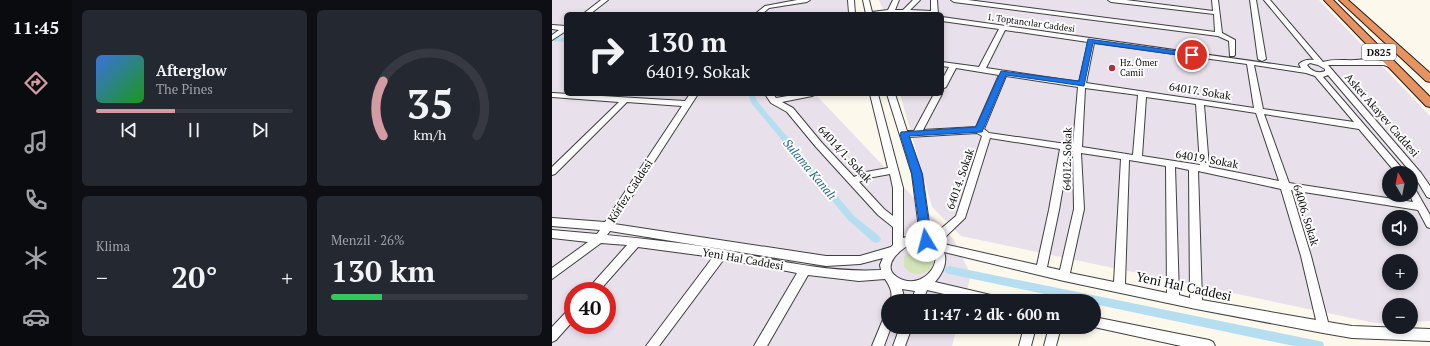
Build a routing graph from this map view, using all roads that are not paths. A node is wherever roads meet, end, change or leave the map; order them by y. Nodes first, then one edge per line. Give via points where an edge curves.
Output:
1 (605, 0) edge
2 (806, 0) edge
3 (851, 0) edge
4 (866, 0) edge
5 (896, 0) edge
6 (917, 0) edge
7 (934, 0) edge
8 (954, 0) edge
9 (1112, 0) edge
10 (1149, 0) edge
11 (1253, 0) edge
12 (1266, 0) edge
13 (1328, 0) edge
14 (1343, 0) edge
15 (1216, 7) edge
16 (891, 11) junction
17 (904, 11) junction
18 (589, 12) edge
19 (761, 12) edge
20 (852, 12) edge
21 (865, 12) edge
22 (882, 12) edge
23 (914, 12) edge
24 (934, 12) edge
25 (944, 15) edge
26 (944, 19) edge
27 (552, 26) edge
28 (1003, 28) junction
29 (564, 29) edge
30 (564, 30) edge
31 (1219, 34) junction
32 (552, 38) edge
33 (1090, 41) junction
34 (1305, 46) junction
35 (1376, 49) junction
36 (1232, 55) junction
37 (1262, 59) junction
38 (1366, 62) junction
39 (1250, 63) junction
40 (1305, 63) junction
41 (944, 64) edge
42 (1322, 64) junction
43 (954, 65) junction
44 (1394, 67) junction
45 (982, 69) junction
46 (1308, 71) junction
47 (1329, 72) junction
48 (1003, 73) junction
49 (1317, 74) junction
50 (1430, 79) edge
51 (944, 82) edge
52 (1082, 84) junction
53 (1142, 94) junction
54 (553, 95) edge
55 (564, 96) edge
56 (567, 96) edge
57 (693, 96) edge
58 (785, 96) edge
59 (874, 96) edge
60 (892, 96) edge
61 (937, 96) edge
62 (772, 97) edge
63 (625, 100) junction
64 (1200, 103) junction
65 (1430, 103) edge
66 (688, 104) junction
67 (1259, 111) junction
68 (1360, 126) junction
69 (979, 130) junction
70 (917, 133) junction
71 (904, 134) junction
72 (987, 135) junction
73 (1065, 147) junction
74 (1077, 150) junction
75 (1125, 158) junction
76 (1138, 160) junction
77 (1170, 165) junction
78 (1395, 166) edge
79 (1193, 167) junction
80 (893, 170) junction
81 (1205, 170) junction
82 (552, 172) edge
83 (853, 180) junction
84 (1285, 186) junction
85 (1430, 194) edge
86 (1418, 200) edge
87 (1422, 207) junction
88 (552, 222) edge
89 (1430, 224) edge
90 (898, 225) junction
91 (607, 227) junction
92 (552, 234) edge
93 (598, 239) junction
94 (636, 242) junction
95 (931, 243) junction
96 (894, 248) junction
97 (722, 254) junction
98 (805, 270) junction
99 (1041, 270) junction
100 (552, 274) edge
101 (1064, 276) junction
102 (891, 278) junction
103 (600, 282) edge
104 (923, 284) junction
105 (1119, 286) junction
106 (897, 294) edge
107 (919, 294) edge
108 (965, 294) edge
109 (1173, 298) junction
110 (1196, 304) junction
111 (564, 322) edge
112 (1101, 324) edge
113 (1323, 327) junction
114 (883, 334) edge
115 (903, 334) edge
116 (1028, 334) edge
117 (1053, 334) edge
118 (1430, 335) edge
119 (552, 336) edge
120 (1169, 342) edge
121 (652, 346) edge
122 (760, 346) edge
123 (878, 346) edge
124 (899, 346) edge
125 (1025, 346) edge
126 (1050, 346) edge
127 (1209, 346) edge

1 - 18 street
2 - 19 street via 767,7
3 - 20 street
4 - 21 street
5 - 16 street
6 - 17 street
7 - 24 street
8 - 31 street
9 - 15 street
10 - 15 street
11 - 37 street
12 - 34 street
13 - 35 highway, D825
14 - 50 highway, D825
15 - 31 street
16 - 17 street
16 - 22 street
17 - 23 street
25 - 36 street, 1. Toptancılar Caddesi
26 - 28 street, 1. Toptancılar Caddesi
27 - 29 street
28 - 33 street, 1. Toptancılar Caddesi
28 - 45 street
30 - 32 street
31 - 36 street via 1232,40
33 - 39 street, 1. Toptancılar Caddesi
33 - 52 street, 64012. Sokak
34 - 40 street
34 - 42 street, Asker Akayev Caddesi
35 - 38 street via 1376,57
35 - 44 highway, D825
36 - 37 street, 1. Toptancılar Caddesi
37 - 40 street, 1. Toptancılar Caddesi
38 - 42 street
38 - 44 street via 1385,63
39 - 46 street, 1. Toptancılar Caddesi
39 - 67 street, 64006. Sokak
40 - 42 street
40 - 46 street via 1304,68
41 - 43 street, 64017. Sokak
42 - 47 street, Asker Akayev Caddesi
43 - 45 street, 64017. Sokak
43 - 51 street
44 - 65 highway, D825
45 - 48 street, 64017. Sokak
46 - 49 street, Asker Akayev Caddesi
47 - 49 street, Asker Akayev Caddesi
47 - 85 street, Asker Akayev Caddesi via 1418,175
48 - 52 street, 64017. Sokak
48 - 69 street
49 - 68 street, Asker Akayev Caddesi
52 - 53 street, 64017. Sokak
52 - 74 street, 64012. Sokak
53 - 64 street, 64017. Sokak
53 - 76 street
54 - 55 street
56 - 63 street
57 - 66 street, Körfez Caddesi
58 - 62 street
59 - 80 street
60 - 71 street
61 - 70 street
62 - 83 street, 64014/1. Sokak via 790,110
63 - 66 street
63 - 82 street
64 - 67 street, 64017. Sokak
64 - 81 street
66 - 91 street, Körfez Caddesi
67 - 68 street, 64017. Sokak
67 - 84 street, 64006. Sokak
68 - 78 street, Asker Akayev Caddesi
69 - 70 street
69 - 72 street
70 - 71 street
71 - 95 street via 917,174
72 - 73 street, 64019. Sokak
72 - 95 street, 64014. Sokak via 960,218
73 - 74 street, 64019. Sokak
73 - 99 street
74 - 75 street, 64019. Sokak
74 - 101 street, 64012. Sokak via 1078,209
75 - 76 street, 64019. Sokak
75 - 105 street
76 - 77 street, 64019. Sokak
77 - 79 street, 64019. Sokak
77 - 109 street
79 - 81 street, 64019. Sokak
79 - 110 street
80 - 83 street
80 - 90 street via 898,188
81 - 84 street, 64019. Sokak
83 - 90 street, 64014/1. Sokak via 881,212
84 - 87 street, 64019. Sokak
84 - 113 street, 64006. Sokak via 1306,256
86 - 87 street
87 - 89 street
88 - 91 street, Yeni Hal Caddesi
90 - 96 street
91 - 93 street, Körfez Caddesi
91 - 96 street, Yeni Hal Caddesi via 826,261 860,260
92 - 93 street, Yeni Hal Caddesi
93 - 94 street, Yeni Hal Caddesi
93 - 100 street, Körfez Caddesi
94 - 97 street, Yeni Hal Caddesi
94 - 103 street
95 - 96 street via 913,239
95 - 99 street, Yeni Hal Caddesi
95 - 104 street via 939,251 941,266 937,273
96 - 102 street via 887,258 886,266
97 - 98 street, Yeni Hal Caddesi
97 - 121 street
98 - 102 street, Yeni Hal Caddesi
98 - 122 street
99 - 101 street, Yeni Hal Caddesi
101 - 105 street, Yeni Hal Caddesi
102 - 104 street via 908,286
102 - 106 street
104 - 107 street
104 - 108 street
105 - 109 street, Yeni Hal Caddesi
109 - 110 street, Yeni Hal Caddesi
110 - 113 street, Yeni Hal Caddesi
111 - 119 street
112 - 120 street
113 - 118 street, Yeni Hal Caddesi via 1352,332
114 - 123 street
115 - 124 street
116 - 125 street
117 - 126 street
120 - 127 street

